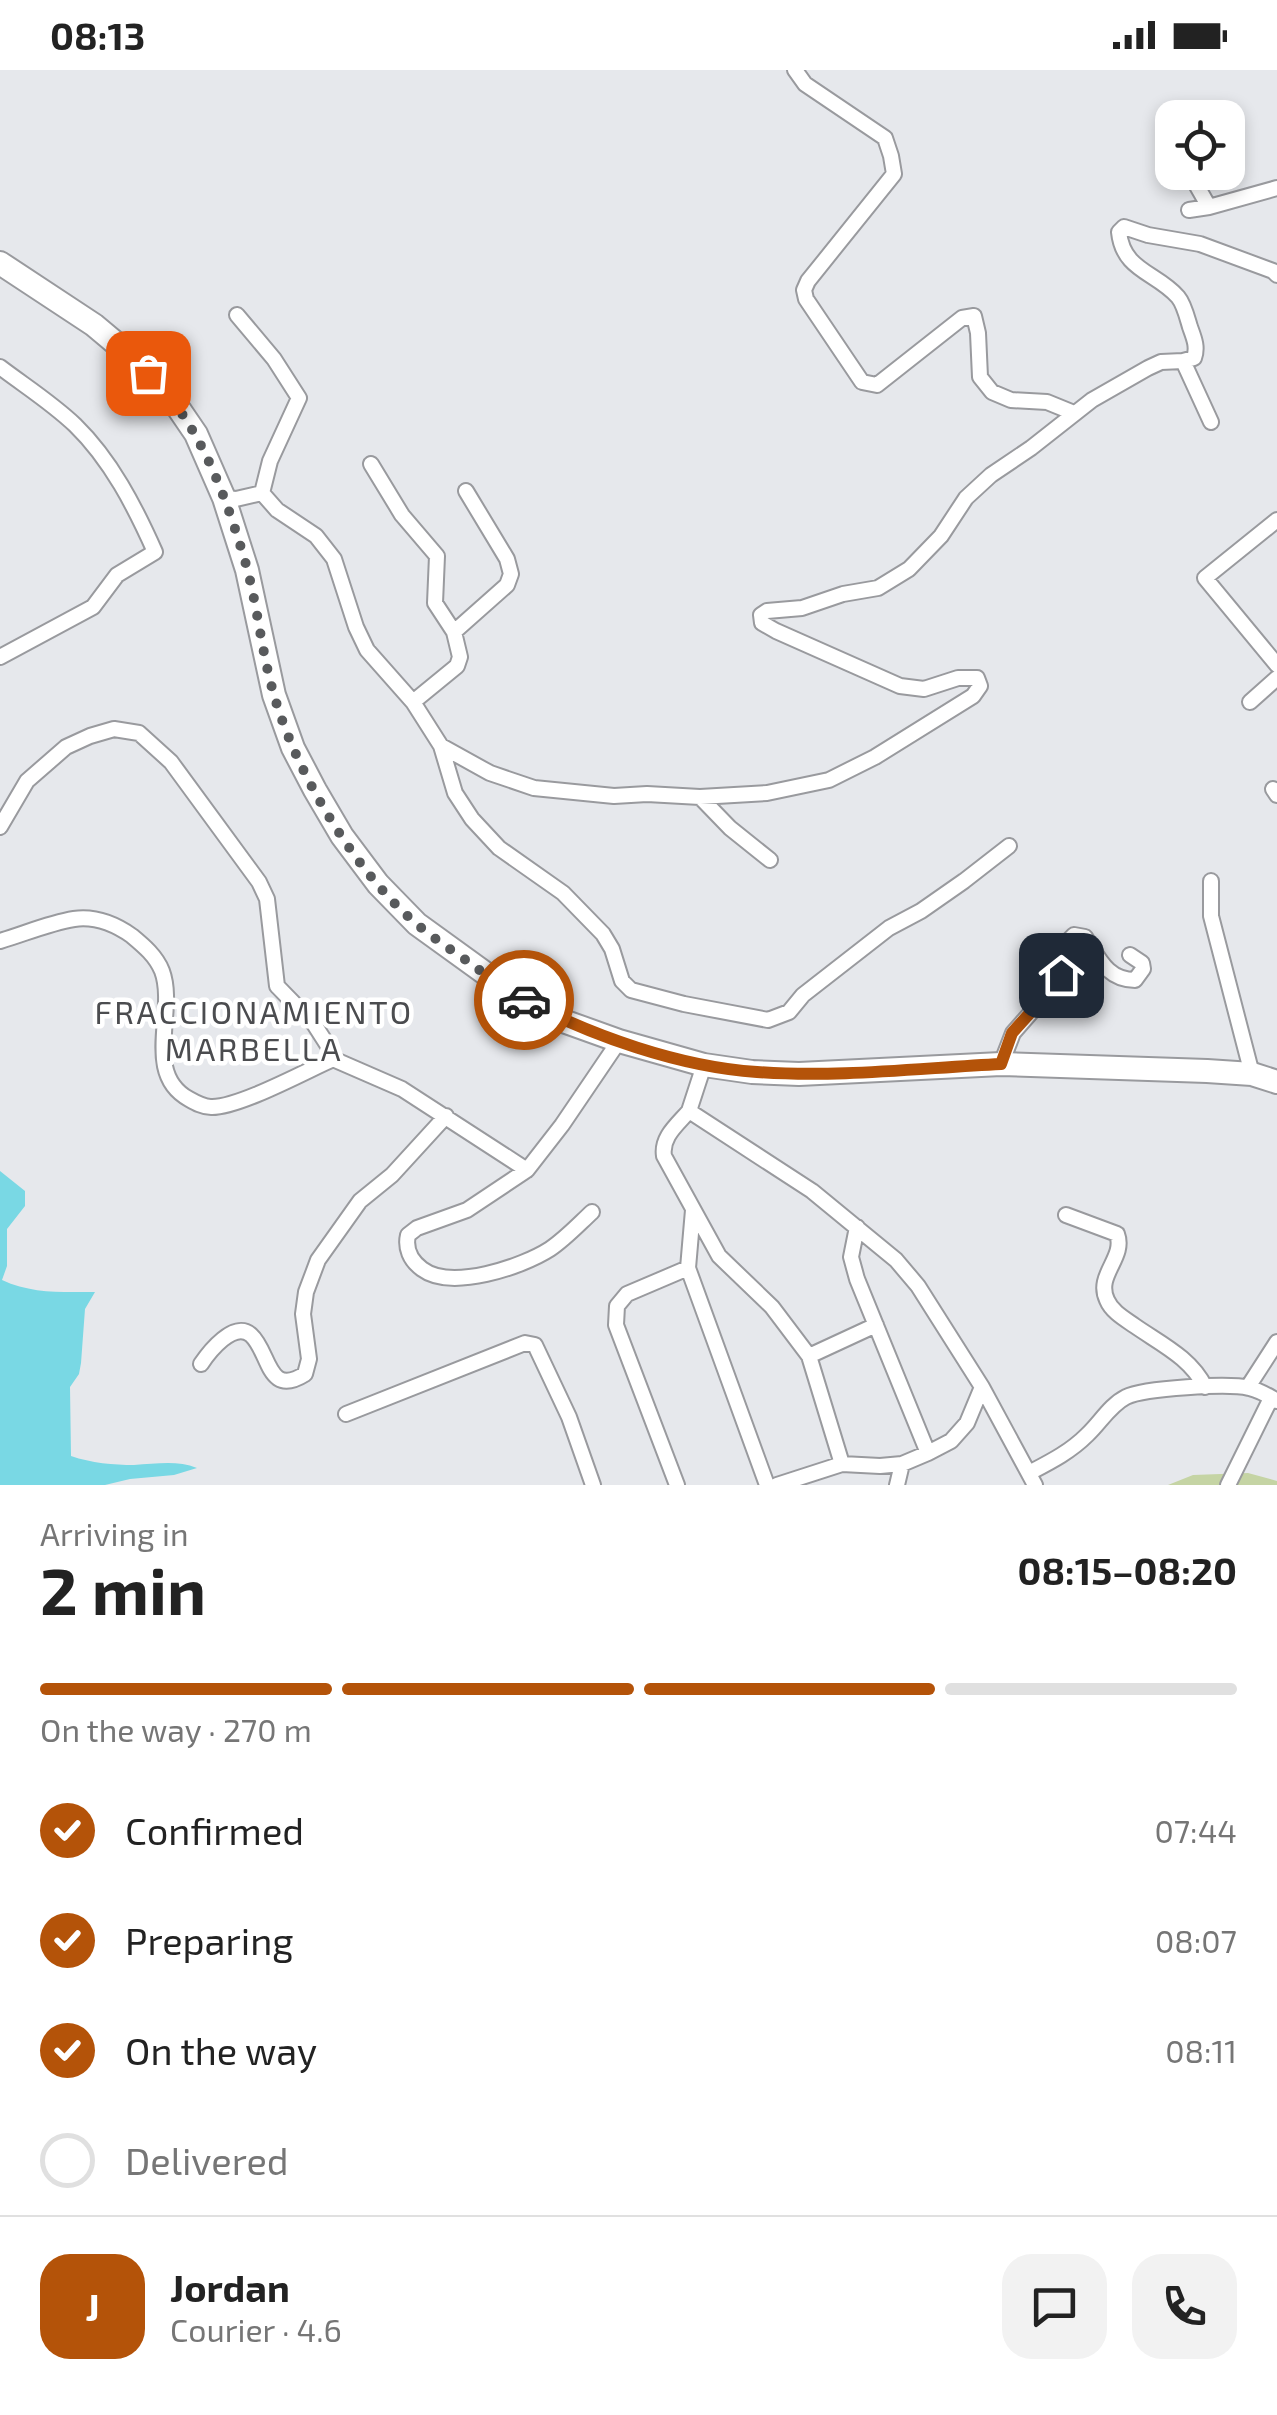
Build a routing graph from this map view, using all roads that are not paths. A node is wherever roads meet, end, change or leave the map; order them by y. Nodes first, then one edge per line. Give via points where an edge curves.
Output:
1 (795, 70) edge
2 (1277, 188) edge
3 (1199, 190) edge
4 (1209, 207) junction
5 (1189, 210) dead end
6 (2, 269) edge
7 (1277, 275) edge
8 (237, 315) dead end
9 (1179, 361) junction
10 (0, 367) edge
11 (1074, 413) junction
12 (1211, 422) dead end
13 (370, 464) dead end
14 (466, 491) dead end
15 (262, 493) junction
16 (224, 498) junction
17 (1277, 520) edge
18 (454, 632) junction
19 (0, 657) edge
20 (1277, 665) edge
21 (1272, 683) edge
22 (1277, 701) edge
23 (413, 702) junction
24 (1250, 702) dead end
25 (441, 746) junction
26 (700, 798) junction
27 (0, 826) edge
28 (1009, 846) dead end
29 (770, 860) dead end
30 (1212, 880) dead end
31 (0, 942) edge
32 (1130, 955) dead end
33 (619, 1040) junction
34 (333, 1058) junction
35 (1001, 1064) junction
36 (704, 1065) junction
37 (1252, 1074) junction
38 (1277, 1082) edge
39 (689, 1111) junction
40 (446, 1116) junction
41 (527, 1170) junction
42 (693, 1210) junction
43 (592, 1212) dead end
44 (1066, 1215) dead end
45 (857, 1227) junction
46 (688, 1268) junction
47 (876, 1324) junction
48 (1277, 1342) edge
49 (809, 1356) junction
50 (202, 1364) dead end
51 (982, 1387) junction
52 (1205, 1387) junction
53 (1248, 1388) junction
54 (1274, 1400) edge
55 (346, 1414) dead end
56 (928, 1453) junction
57 (842, 1464) junction
58 (902, 1464) junction
59 (1032, 1479) edge
60 (594, 1485) edge
61 (676, 1485) edge
62 (767, 1485) edge
63 (777, 1485) edge
64 (897, 1485) edge
65 (1228, 1485) edge

1 - 11 street via 885,138 891,156 894,174 804,290 862,382 877,385 962,318 974,316 980,377 992,392
2 - 4 street
3 - 4 street
4 - 5 street
6 - 16 main road via 94,325 166,390 196,434
7 - 9 street via 1200,244 1124,226 1120,240 1129,261 1178,297 1197,349 1194,358
8 - 15 street via 299,398
9 - 11 street via 1148,368
9 - 12 street
10 - 19 street via 98,450 155,552 118,576 93,607
11 - 26 street via 966,498 909,569 878,588 761,616 776,631 900,686 924,690 977,678 973,696 829,780
13 - 18 street via 436,556 435,604
14 - 18 street via 511,574
15 - 16 street
15 - 23 street via 334,559 367,650
16 - 33 main road via 274,695 293,748 342,836 378,884 431,935 518,997
17 - 20 street via 1204,578
18 - 23 street via 457,666
21 - 22 street
21 - 24 street
23 - 25 street
25 - 26 street via 534,788
25 - 28 street via 472,819 603,934 631,990 768,1020 789,1012 889,928
26 - 29 street
27 - 34 street via 27,781 66,747 114,729 139,733 171,762 259,882 278,986 314,1024
30 - 37 street via 1211,916
31 - 34 street via 76,919 101,920 140,943 162,970 166,988 167,1073 179,1094 198,1104 232,1102
32 - 35 street via 1142,963 1136,980 1116,977 1086,937 1074,935 1061,975 1012,1033
33 - 36 main road
33 - 41 street
34 - 40 street
35 - 36 main road via 799,1074
35 - 37 main road
36 - 39 street
37 - 38 main road
39 - 42 street via 662,1147
39 - 45 street
40 - 41 street
40 - 50 street via 360,1201 318,1260 302,1314 310,1359 305,1374 281,1380 244,1332 230,1334
41 - 43 street via 467,1210 408,1235 414,1260 439,1277 507,1270 548,1250
42 - 46 street
42 - 49 street via 719,1256 772,1307
44 - 52 street via 1117,1234 1119,1252 1104,1286 1107,1300 1198,1371
45 - 47 street via 851,1257
45 - 51 street via 918,1286
46 - 61 street via 627,1294 616,1325
46 - 62 street
47 - 49 street
47 - 56 street
48 - 53 street
49 - 57 street
51 - 56 street via 967,1423
51 - 59 street
52 - 53 street
52 - 59 street via 1126,1397
53 - 54 street
54 - 65 street
55 - 60 street via 525,1343 535,1345
56 - 58 street
57 - 58 street
57 - 63 street
58 - 64 street

